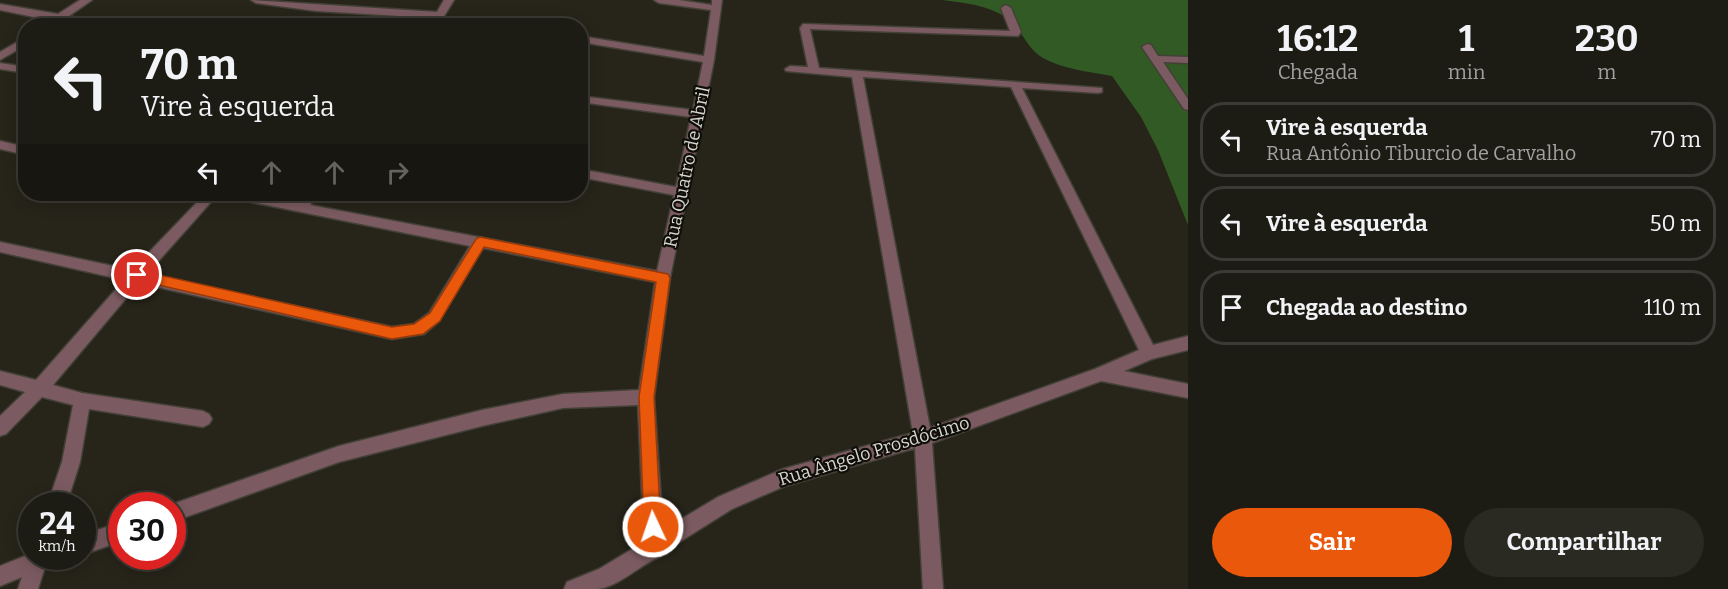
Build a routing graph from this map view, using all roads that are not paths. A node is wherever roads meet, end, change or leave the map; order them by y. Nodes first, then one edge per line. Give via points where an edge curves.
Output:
1 (87, 0) edge
2 (256, 0) edge
3 (449, 0) edge
4 (659, 0) edge
5 (716, 4) edge
6 (0, 7) edge
7 (1006, 8) dead end
8 (441, 15) junction
9 (61, 18) joint
10 (439, 18) edge
11 (588, 40) edge
12 (18, 45) edge
13 (1147, 47) dead end
14 (0, 57) edge
15 (709, 60) junction
16 (1156, 60) junction
17 (1188, 60) edge
18 (0, 66) edge
19 (18, 69) edge
20 (790, 69) dead end
21 (814, 71) junction
22 (857, 74) junction
23 (1015, 85) junction
24 (1176, 89) junction
25 (1098, 90) dead end
26 (1188, 90) edge
27 (588, 100) edge
28 (1188, 107) edge
29 (698, 114) junction
30 (0, 145) edge
31 (18, 149) edge
32 (588, 175) edge
33 (681, 192) junction
34 (206, 201) edge
35 (269, 201) edge
36 (306, 201) edge
37 (302, 207) junction
38 (480, 242) junction
39 (0, 247) edge
40 (137, 275) junction
41 (663, 278) junction
42 (1188, 343) edge
43 (1149, 353) junction
44 (1101, 374) junction
45 (0, 378) edge
46 (40, 388) junction
47 (1188, 391) edge
48 (646, 397) junction
49 (82, 400) junction
50 (203, 419) dead end
51 (0, 428) edge
52 (923, 438) junction
53 (61, 492) edge
54 (186, 508) edge
55 (654, 549) junction
56 (18, 568) edge
57 (37, 570) edge
58 (0, 576) edge
59 (28, 589) edge
60 (574, 589) edge
61 (933, 589) edge

1 - 9 street
2 - 8 street via 316,8
3 - 8 street
4 - 5 street
5 - 15 street, Rua Quatro de Abril
6 - 9 street
7 - 21 street via 1014,34 807,26
8 - 10 street
11 - 15 street
12 - 14 street
13 - 16 street
15 - 29 street, Rua Quatro de Abril
16 - 17 street
16 - 24 street
18 - 19 street
20 - 21 street
21 - 22 street
22 - 23 street
22 - 52 street
23 - 25 street
23 - 43 street
24 - 26 street
24 - 28 street
27 - 29 street
29 - 33 street, Rua Quatro de Abril
30 - 31 street
32 - 33 street
33 - 41 street, Rua Quatro de Abril
34 - 40 street
35 - 37 street
36 - 37 street
37 - 38 street
38 - 40 street via 435,317 418,330 392,333
38 - 41 street
39 - 40 street
40 - 46 street
41 - 48 street, Rua Quatro de Abril
42 - 43 street, Rua Ângelo Prosdócimo
43 - 44 street, Rua Ângelo Prosdócimo
44 - 47 street
44 - 52 street, Rua Ângelo Prosdócimo
45 - 46 street
46 - 49 street
46 - 51 street
48 - 54 street via 563,401 449,426 339,454
48 - 55 street, Rua Quatro de Abril
49 - 50 street
49 - 53 street via 71,462
52 - 55 street, Rua Ângelo Prosdócimo via 783,478 725,503
52 - 61 street
55 - 60 street, Rua Ângelo Prosdócimo
56 - 58 street
57 - 59 street

